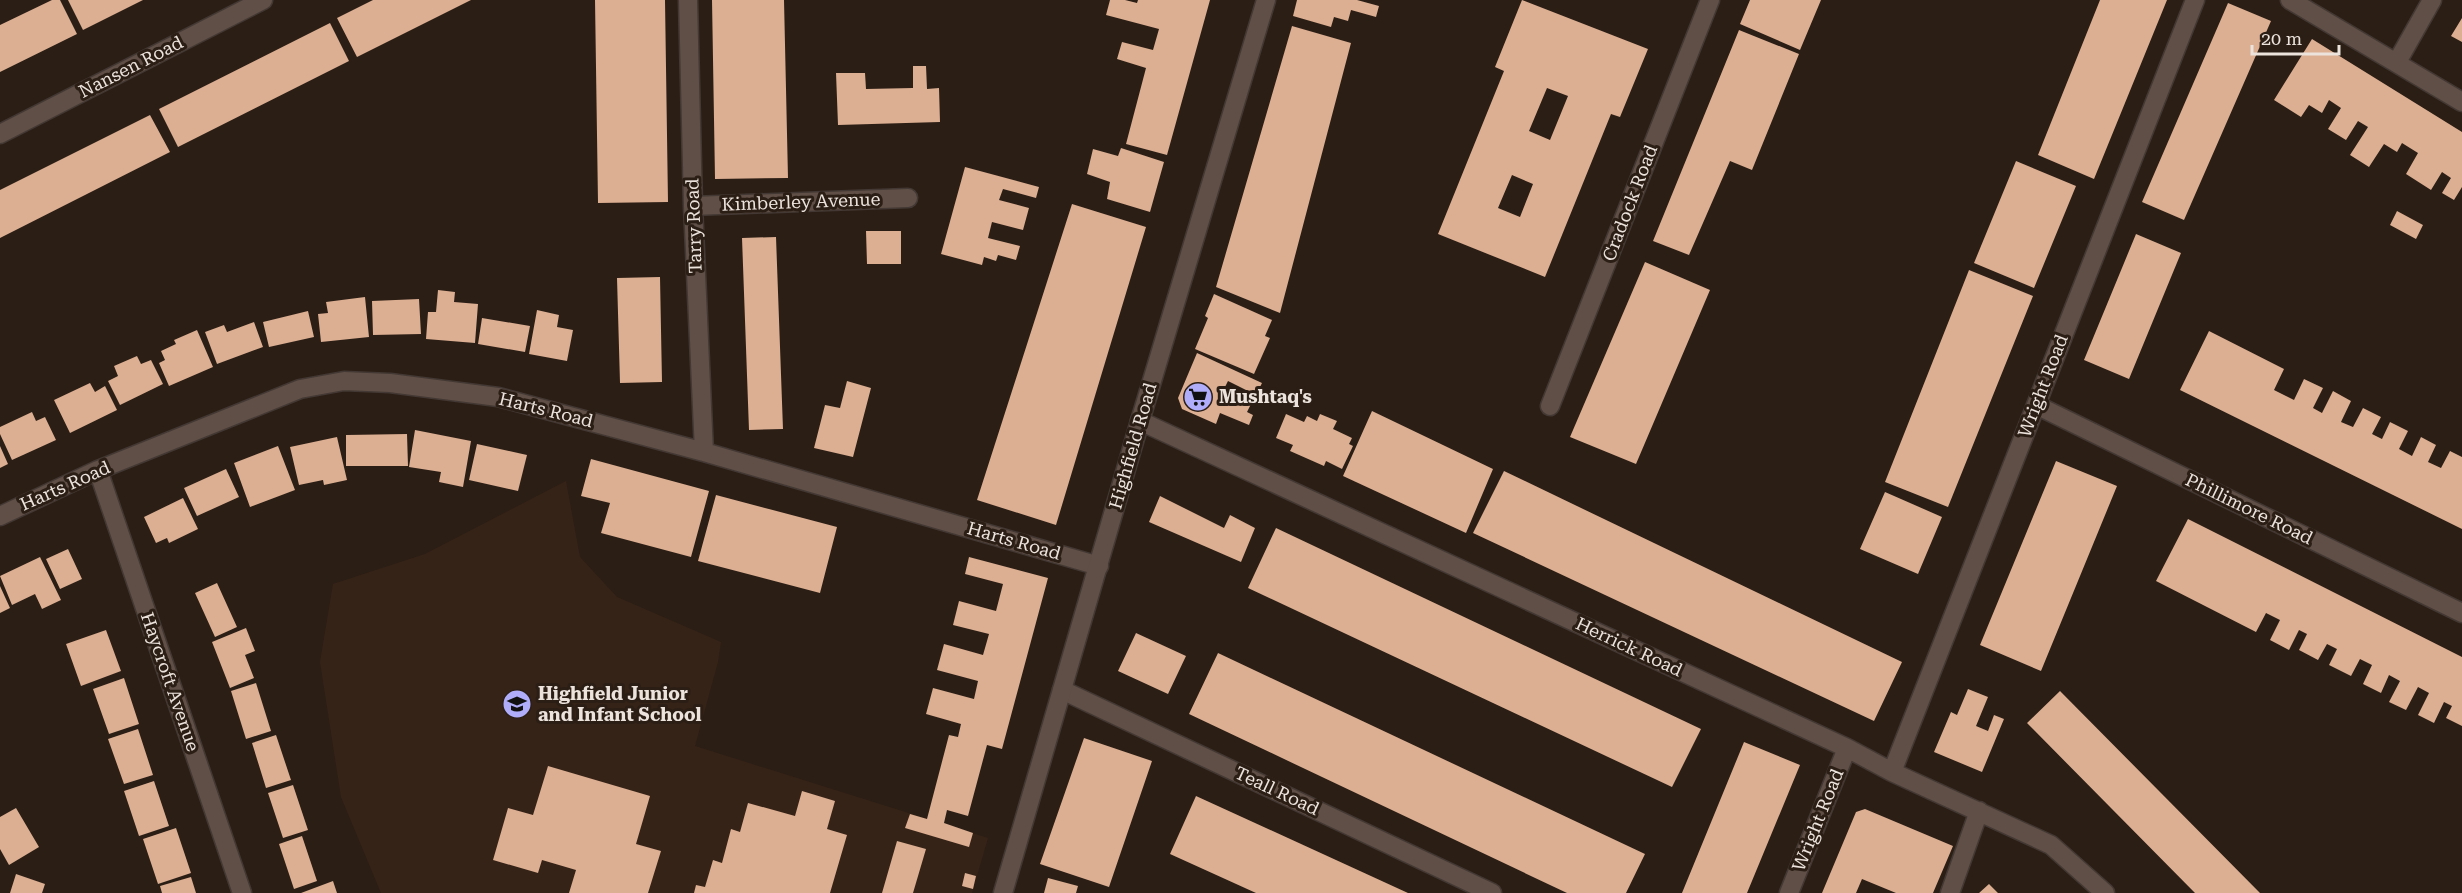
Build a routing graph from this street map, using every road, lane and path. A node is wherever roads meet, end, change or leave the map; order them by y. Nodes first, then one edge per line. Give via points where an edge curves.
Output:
1 (263, 0) edge
2 (688, 0) edge
3 (1266, 0) edge
4 (1710, 0) edge
5 (2195, 0) edge
6 (2290, 0) edge
7 (2432, 0) edge
8 (2397, 62) junction
9 (2462, 102) edge
10 (0, 134) edge
11 (908, 198) dead end
12 (693, 206) junction
13 (2036, 405) junction
14 (1550, 406) dead end
15 (1140, 421) junction
16 (704, 452) junction
17 (98, 470) junction
18 (0, 516) edge
19 (1099, 566) junction
20 (2462, 613) edge
21 (1062, 690) junction
22 (1847, 748) junction
23 (1892, 772) junction
24 (1979, 811) junction
25 (242, 893) edge
26 (1003, 893) edge
27 (1492, 893) edge
28 (1790, 893) edge
29 (1950, 893) edge
30 (2105, 893) edge

1 - 10 street, Nansen Road
2 - 12 street, Tarry Road
3 - 15 street, Highfield Road
4 - 14 street, Cradock Road
5 - 13 street, Wright Road
6 - 8 street
7 - 8 street
8 - 9 street
11 - 12 street, Kimberley Avenue
12 - 16 street, Tarry Road
13 - 20 street, Phillimore Road
13 - 23 street, Wright Road
15 - 19 street, Highfield Road
15 - 22 street, Herrick Road
16 - 17 street, Harts Road via 498,397 344,381 300,388
16 - 19 street, Harts Road
17 - 18 street, Harts Road
17 - 25 street, Haycroft Avenue
19 - 21 street, Highfield Road
21 - 26 street, Highfield Road
21 - 27 street, Teall Road
22 - 23 street, Herrick Road
22 - 28 street, Wright Road
23 - 24 street, Herrick Road
24 - 29 street
24 - 30 street, Herrick Road via 2051,845

